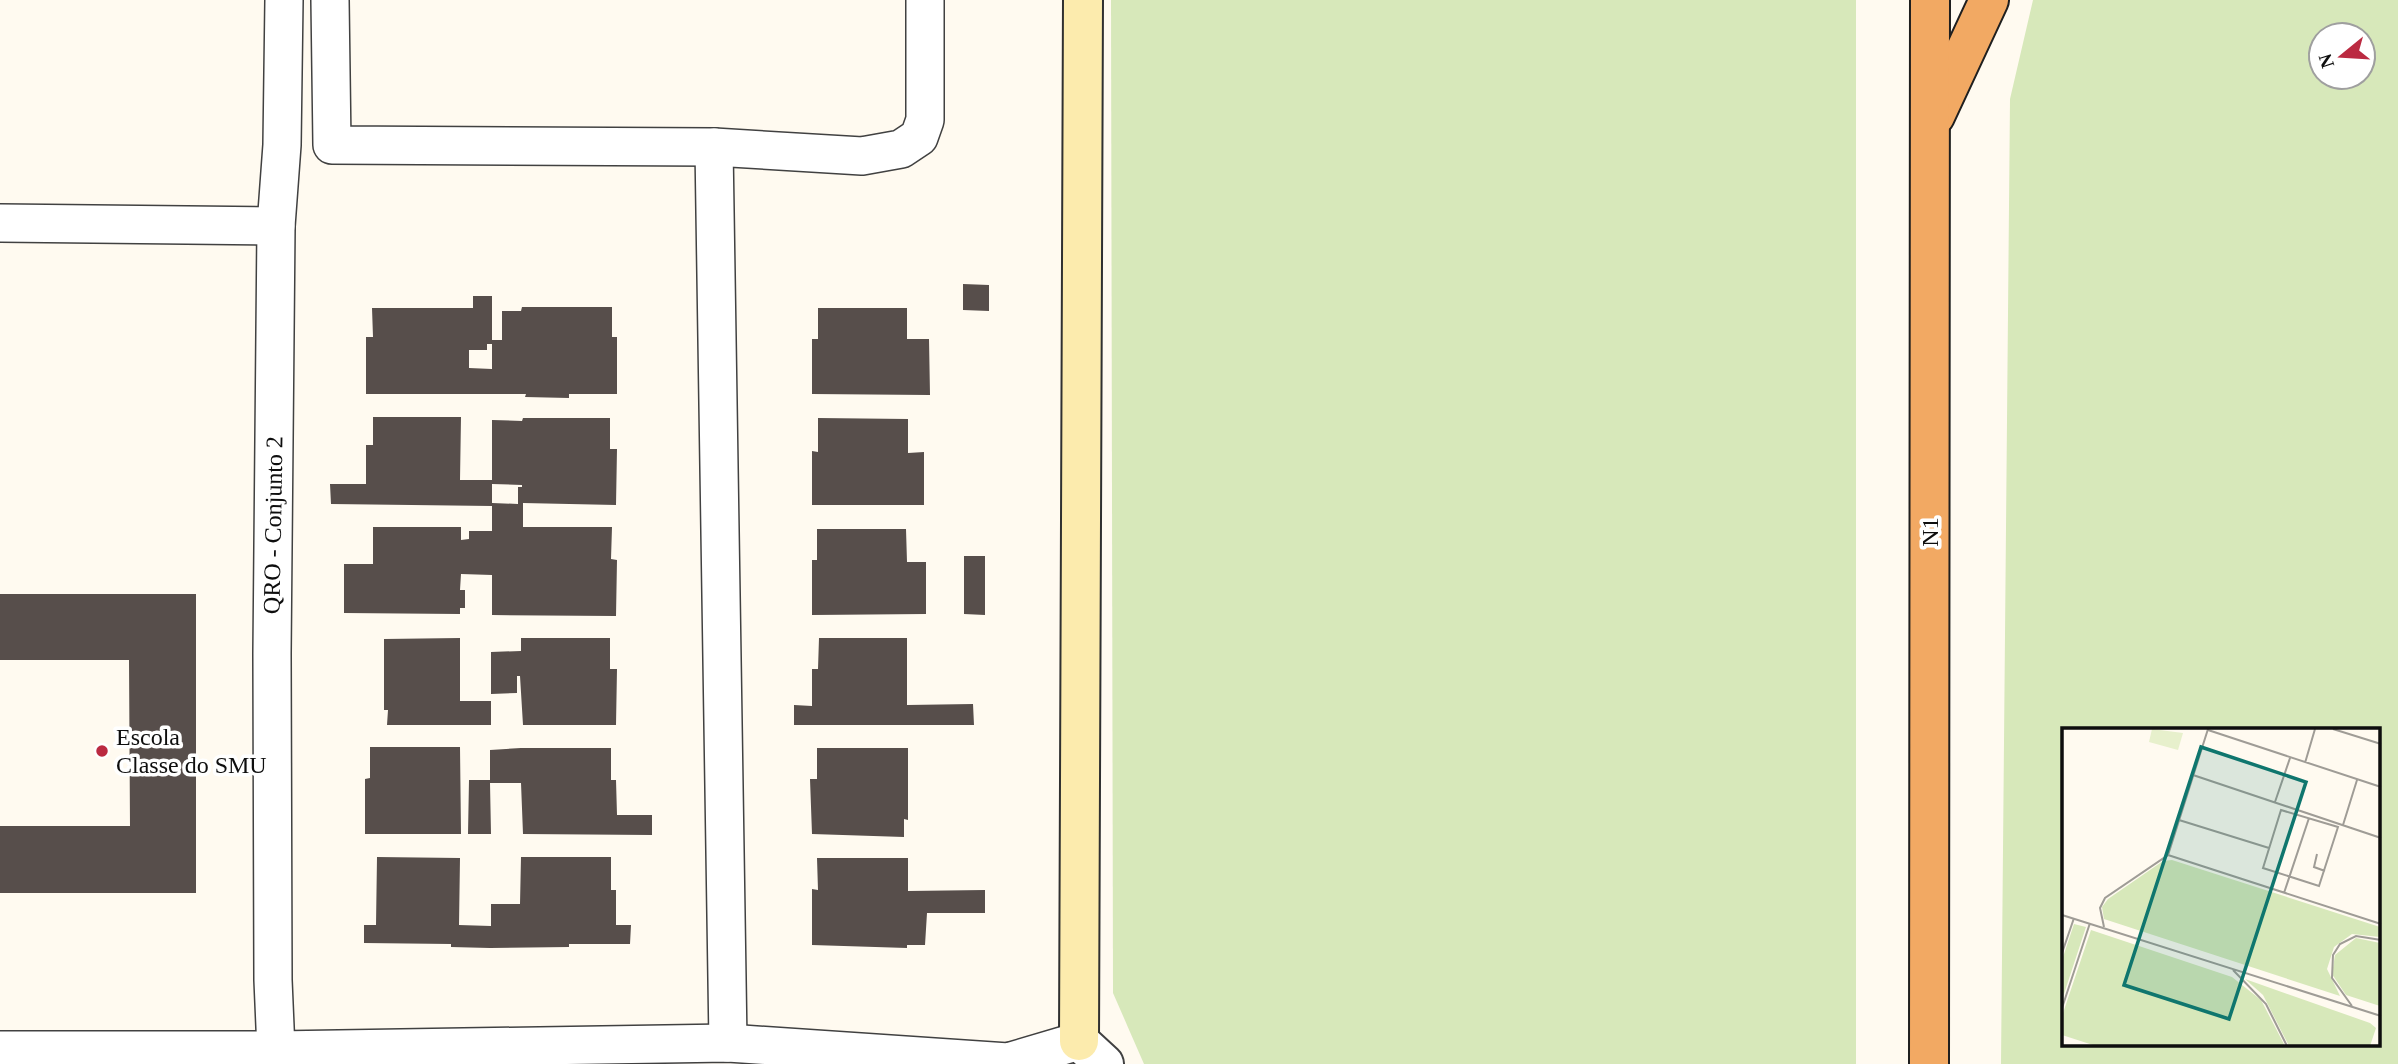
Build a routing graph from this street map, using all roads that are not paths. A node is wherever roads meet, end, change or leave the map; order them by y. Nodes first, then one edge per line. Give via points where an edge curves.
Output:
1 (284, 0) edge
2 (330, 0) edge
3 (925, 0) edge
4 (1083, 0) edge
5 (1930, 0) edge
6 (1989, 0) edge
7 (1931, 124) junction
8 (715, 146) junction
9 (0, 223) edge
10 (276, 226) junction
11 (728, 1044) junction
12 (276, 1049) junction
13 (0, 1050) edge
14 (1091, 1052) edge
15 (1929, 1064) edge

1 - 10 street, QRO - Conjunto 2
2 - 8 street via 332,145
3 - 8 street via 925,120 919,137 901,149 862,156
4 - 14 main road
5 - 7 highway, N1
6 - 7 highway
7 - 15 highway, N1
8 - 11 street
9 - 10 street
10 - 12 street, QRO - Conjunto 2 via 272,667
11 - 12 street
11 - 14 street via 1008,1062
12 - 13 street

